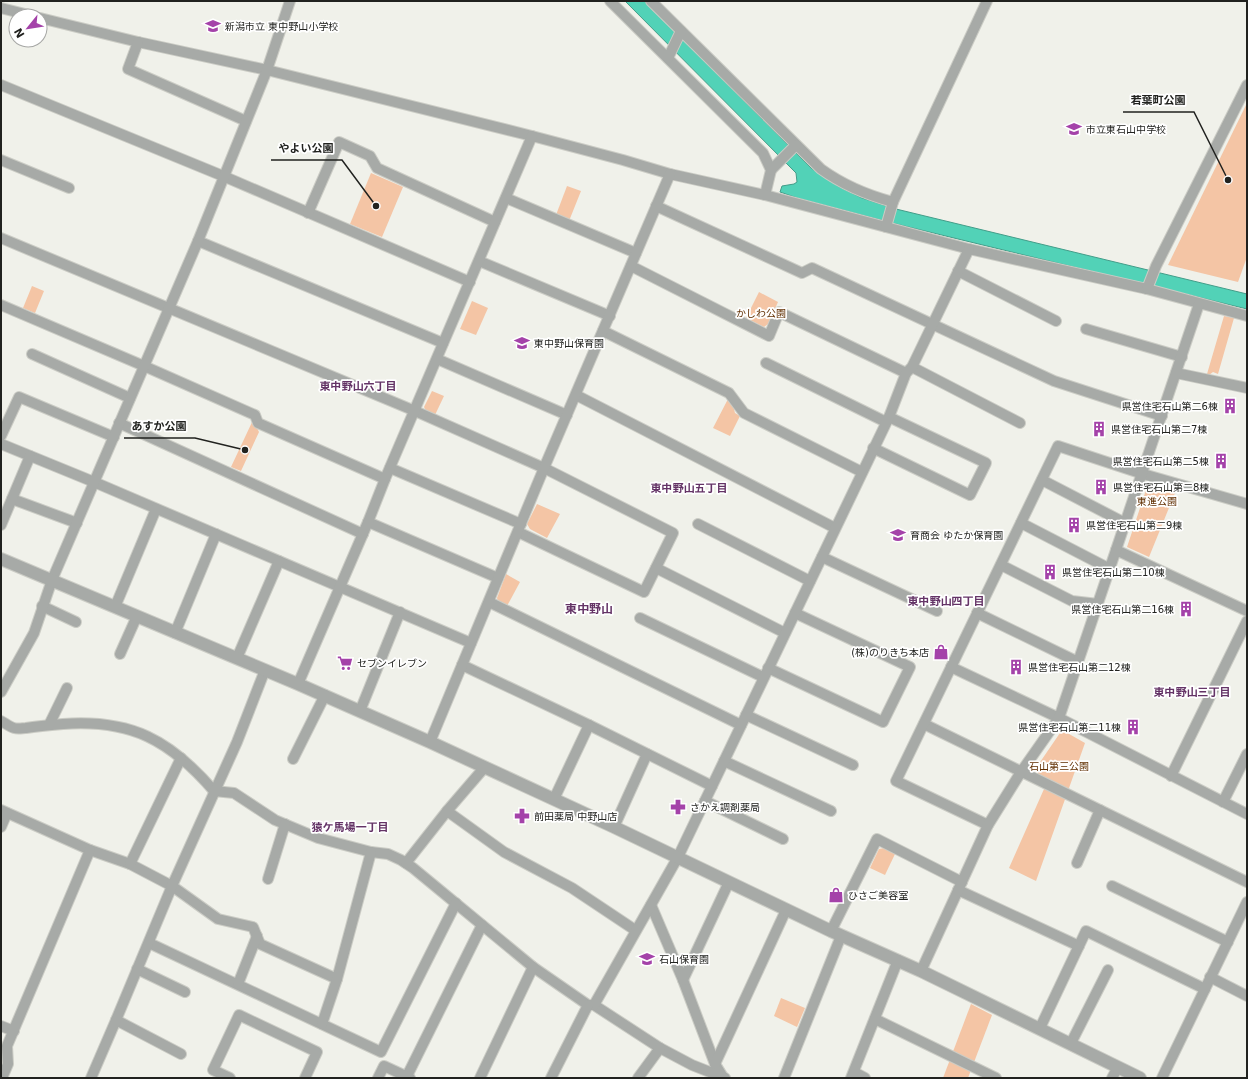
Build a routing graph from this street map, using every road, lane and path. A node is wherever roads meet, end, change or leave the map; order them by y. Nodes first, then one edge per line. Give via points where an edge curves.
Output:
1 (290, 1) edge
2 (610, 1) edge
3 (651, 1) edge
4 (987, 1) edge
5 (48, 20) edge
6 (680, 33) junction
7 (138, 42) junction
8 (669, 55) junction
9 (267, 70) junction
10 (1, 85) edge
11 (1247, 85) edge
12 (246, 121) junction
13 (532, 136) junction
14 (794, 147) junction
15 (1, 160) edge
16 (771, 170) junction
17 (670, 174) junction
18 (223, 176) junction
19 (69, 188) dead end
20 (765, 195) junction
21 (506, 198) junction
22 (892, 204) junction
23 (656, 206) junction
24 (308, 213) junction
25 (496, 222) junction
26 (887, 225) junction
27 (1, 238) edge
28 (198, 241) junction
29 (969, 248) junction
30 (636, 253) junction
31 (479, 261) junction
32 (631, 266) junction
33 (958, 271) junction
34 (470, 282) junction
35 (1147, 289) junction
36 (1199, 304) junction
37 (1, 305) edge
38 (169, 309) junction
39 (610, 316) junction
40 (1247, 316) edge
41 (1056, 321) dead end
42 (932, 325) junction
43 (1086, 329) dead end
44 (603, 331) junction
45 (443, 343) junction
46 (32, 354) dead end
47 (1182, 357) junction
48 (437, 359) junction
49 (766, 363) dead end
50 (144, 366) junction
51 (909, 370) junction
52 (1176, 373) junction
53 (1247, 388) edge
54 (576, 395) junction
55 (130, 398) junction
56 (414, 411) junction
57 (567, 415) junction
58 (1162, 416) junction
59 (887, 419) junction
60 (120, 423) junction
61 (1020, 423) dead end
62 (1, 436) edge
63 (114, 437) junction
64 (1, 444) edge
65 (873, 448) junction
66 (30, 456) junction
67 (390, 468) junction
68 (544, 468) junction
69 (862, 472) junction
70 (1143, 474) junction
71 (385, 479) junction
72 (1042, 480) junction
73 (94, 482) junction
74 (12, 499) junction
75 (1247, 504) edge
76 (156, 509) junction
77 (368, 522) junction
78 (1022, 522) junction
79 (77, 523) junction
80 (1125, 523) junction
81 (698, 524) dead end
82 (1, 525) edge
83 (519, 528) junction
84 (835, 528) junction
85 (216, 534) junction
86 (363, 534) junction
87 (1116, 550) junction
88 (822, 556) junction
89 (1, 559) edge
90 (279, 561) junction
91 (1001, 565) junction
92 (656, 568) junction
93 (1110, 569) junction
94 (498, 578) junction
95 (52, 580) junction
96 (810, 581) junction
97 (340, 587) junction
98 (489, 602) junction
99 (1098, 604) junction
100 (42, 606) junction
101 (115, 607) junction
102 (936, 611) dead end
103 (1247, 611) edge
104 (400, 612) junction
105 (795, 612) junction
106 (977, 614) junction
107 (137, 616) junction
108 (640, 618) dead end
109 (1247, 621) edge
110 (76, 622) dead end
111 (175, 633) junction
112 (785, 633) junction
113 (1244, 635) edge
114 (471, 642) junction
115 (120, 654) dead end
116 (237, 658) junction
117 (1078, 662) junction
118 (462, 665) junction
119 (951, 667) junction
120 (265, 670) junction
121 (766, 673) junction
122 (298, 684) junction
123 (67, 688) dead end
124 (1, 692) edge
125 (325, 695) junction
126 (360, 710) junction
127 (746, 715) junction
128 (1059, 718) junction
129 (1, 721) edge
130 (924, 724) junction
131 (589, 725) junction
132 (741, 725) junction
133 (49, 726) junction
134 (430, 742) junction
135 (647, 754) junction
136 (1247, 754) edge
137 (181, 758) junction
138 (293, 759) dead end
139 (724, 760) junction
140 (853, 765) dead end
141 (484, 768) junction
142 (1021, 772) junction
143 (1171, 776) junction
144 (712, 786) junction
145 (214, 791) junction
146 (554, 799) junction
147 (705, 801) junction
148 (1223, 802) junction
149 (1100, 810) junction
150 (447, 811) junction
151 (831, 811) dead end
152 (4, 812) edge
153 (1247, 814) edge
154 (285, 824) junction
155 (988, 825) junction
156 (1, 827) edge
157 (614, 827) junction
158 (782, 839) dead end
159 (90, 850) junction
160 (370, 852) junction
161 (678, 857) junction
162 (406, 863) junction
163 (1077, 863) dead end
164 (130, 864) junction
165 (268, 879) dead end
166 (729, 882) junction
167 (1247, 882) edge
168 (172, 886) junction
169 (960, 886) junction
170 (1112, 886) dead end
171 (456, 903) junction
172 (651, 905) junction
173 (1245, 909) edge
174 (786, 910) junction
175 (482, 925) junction
176 (635, 930) junction
177 (836, 933) junction
178 (257, 936) junction
179 (1228, 942) junction
180 (149, 943) junction
181 (1079, 946) junction
182 (898, 960) junction
183 (533, 967) junction
184 (137, 969) junction
185 (1108, 970) dead end
186 (920, 971) junction
187 (1210, 977) junction
188 (337, 979) junction
189 (683, 980) junction
190 (238, 984) junction
191 (1205, 988) junction
192 (185, 992) dead end
193 (1247, 996) edge
194 (591, 1005) junction
195 (875, 1019) junction
196 (116, 1020) junction
197 (322, 1024) junction
198 (1, 1026) edge
199 (1040, 1028) junction
200 (14, 1031) junction
201 (1071, 1044) junction
202 (660, 1048) junction
203 (180, 1054) dead end
204 (715, 1064) junction
205 (1118, 1067) junction
206 (852, 1075) edge
207 (409, 1077) edge
208 (2, 1078) edge
209 (92, 1078) edge
210 (230, 1078) edge
211 (304, 1078) edge
212 (378, 1078) edge
213 (480, 1078) edge
214 (551, 1078) edge
215 (638, 1078) edge
216 (724, 1078) edge
217 (784, 1078) edge
218 (865, 1078) edge
219 (996, 1078) edge
220 (1112, 1078) edge
221 (1140, 1078) edge
222 (1162, 1078) edge

1 - 9 street
2 - 8 street
3 - 6 street
4 - 22 street
5 - 7 street
6 - 8 street
6 - 14 street
7 - 9 street
7 - 12 street via 128,69
8 - 16 street via 763,153
9 - 12 street
9 - 13 street
10 - 18 street
11 - 35 street
12 - 18 street
13 - 17 street
13 - 21 street
14 - 16 street
14 - 22 street via 833,178 864,194
15 - 19 street
16 - 20 street
17 - 20 street
17 - 23 street
18 - 24 street
18 - 28 street
20 - 26 street
21 - 25 street
21 - 30 street
22 - 26 street
23 - 30 street
23 - 42 street via 802,273 812,268
24 - 25 street via 338,142 370,156 377,168
24 - 34 street
25 - 31 street
26 - 29 street
27 - 38 street
28 - 38 street
28 - 45 street
29 - 33 street
29 - 35 street
30 - 32 street
31 - 34 street
31 - 39 street
32 - 39 street
32 - 51 street via 770,336 779,312
33 - 41 street
33 - 42 street
34 - 45 street
35 - 36 street
36 - 40 street
36 - 47 street
37 - 50 street
38 - 50 street
38 - 56 street
39 - 44 street
42 - 51 street
42 - 58 street via 1054,381
43 - 47 street
44 - 54 street
44 - 69 street via 729,393 744,413
45 - 48 street
46 - 55 street
47 - 52 street
48 - 56 street
48 - 57 street
49 - 59 street
50 - 55 street
50 - 71 street via 255,415 258,423
51 - 59 street
51 - 61 street
52 - 53 street
52 - 58 street
54 - 57 street
54 - 84 street
55 - 60 street
56 - 67 street
56 - 68 street
57 - 68 street
58 - 70 street
59 - 65 street
59 - 65 street via 986,463 970,495
60 - 63 street
60 - 86 street
62 - 63 street via 19,397
63 - 73 street
64 - 66 street
65 - 69 street
66 - 73 street
66 - 74 street
67 - 71 street
67 - 83 street
68 - 83 street
68 - 92 street via 674,533
69 - 84 street
70 - 72 street via 1058,446
70 - 75 street
70 - 80 street
71 - 77 street
72 - 78 street
72 - 80 street
73 - 76 street
73 - 79 street
74 - 79 street
74 - 82 street
76 - 85 street
76 - 101 street
77 - 86 street
77 - 94 street
78 - 91 street
78 - 93 street
79 - 95 street
80 - 87 street
81 - 96 street
83 - 92 street via 644,592
83 - 94 street
84 - 88 street
85 - 90 street
85 - 111 street
86 - 97 street
87 - 93 street
87 - 103 street
88 - 96 street
88 - 102 street
89 - 95 street
90 - 97 street
90 - 116 street
91 - 99 street via 1072,601
91 - 106 street
92 - 112 street
93 - 99 street
94 - 98 street
95 - 100 street
95 - 101 street
96 - 105 street
97 - 104 street
97 - 122 street
98 - 114 street
98 - 132 street
99 - 117 street
100 - 110 street
100 - 124 street via 34,633
101 - 107 street
104 - 114 street
104 - 126 street
105 - 112 street
105 - 121 street via 910,667 907,674 883,722
106 - 117 street
106 - 119 street
107 - 111 street
107 - 115 street
108 - 121 street
109 - 113 street
111 - 116 street
112 - 121 street
113 - 143 street
114 - 118 street
116 - 120 street
117 - 128 street
118 - 131 street
118 - 134 street
119 - 128 street
119 - 130 street
120 - 122 street
120 - 145 street via 237,742
121 - 127 street
122 - 125 street
123 - 133 street
125 - 126 street
125 - 138 street
126 - 134 street
127 - 132 street
127 - 140 street
128 - 142 street
128 - 143 street
129 - 133 street via 15,728
130 - 142 street
130 - 155 street via 896,781
131 - 135 street
131 - 146 street
132 - 139 street
133 - 137 street via 96,723 124,728 167,746
134 - 141 street
135 - 144 street
135 - 157 street
136 - 148 street
137 - 145 street
137 - 164 street
139 - 144 street
139 - 151 street
141 - 146 street
141 - 150 street
142 - 149 street
142 - 155 street
143 - 148 street
144 - 147 street
145 - 154 street via 234,793
145 - 168 street
146 - 157 street
147 - 158 street
147 - 161 street
148 - 153 street
149 - 163 street
149 - 167 street
150 - 162 street
150 - 176 street via 504,852 572,888
152 - 156 street
152 - 159 street
154 - 160 street via 318,838
154 - 165 street
155 - 169 street
157 - 161 street
159 - 164 street
159 - 200 street
160 - 162 street via 388,854
160 - 188 street
161 - 166 street
161 - 172 street
162 - 171 street
164 - 168 street
166 - 174 street
166 - 189 street
168 - 178 street via 218,919 253,927
168 - 180 street
169 - 177 street via 877,839
169 - 181 street
169 - 186 street
170 - 179 street
171 - 175 street
171 - 197 street via 381,1052
172 - 176 street
172 - 189 street
173 - 179 street
174 - 177 street
174 - 204 street
175 - 183 street
175 - 207 street
176 - 194 street
177 - 182 street
177 - 217 street
178 - 188 street via 260,944
178 - 190 street
179 - 187 street
180 - 184 street
180 - 190 street
181 - 191 street via 1086,931
181 - 199 street
182 - 186 street
182 - 195 street
183 - 194 street
183 - 213 street
184 - 192 street
184 - 196 street
185 - 201 street
186 - 199 street
187 - 191 street
187 - 193 street
188 - 197 street
189 - 204 street
190 - 197 street
191 - 222 street
194 - 202 street
194 - 214 street
195 - 206 street
195 - 219 street
196 - 203 street
196 - 209 street
198 - 200 street
199 - 201 street
200 - 208 street via 8,1046 8,1064
201 - 205 street
202 - 215 street
202 - 216 street
204 - 216 street
205 - 220 street
205 - 221 street
206 - 218 street
207 - 212 street via 384,1066
210 - 211 street via 213,1070 239,1015 317,1052

